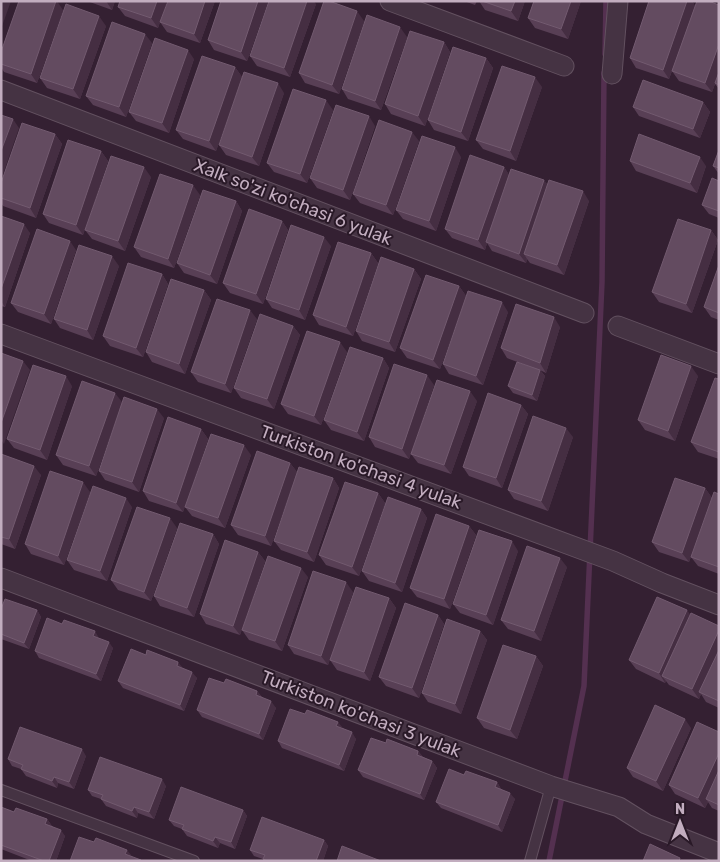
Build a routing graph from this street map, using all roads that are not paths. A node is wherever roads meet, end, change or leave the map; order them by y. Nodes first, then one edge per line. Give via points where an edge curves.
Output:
1 (390, 1) edge
2 (618, 1) edge
3 (564, 66) dead end
4 (612, 74) dead end
5 (1, 90) edge
6 (584, 313) dead end
7 (618, 326) dead end
8 (1, 334) edge
9 (719, 364) edge
10 (1, 578) edge
11 (719, 605) edge
12 (551, 786) junction
13 (1, 790) edge
14 (719, 853) edge
15 (194, 861) edge
16 (530, 861) edge

1 - 3 street
2 - 4 street
5 - 6 street, Xalk so'zi ko'chasi 6 yulak
7 - 9 street
8 - 11 street, Turkiston ko'chasi 4 yulak via 613,561
10 - 12 street, Turkiston ko'chasi 3 yulak
12 - 14 street, Turkiston ko'chasi 3 yulak via 619,807 646,824
12 - 16 lane
13 - 15 lane

